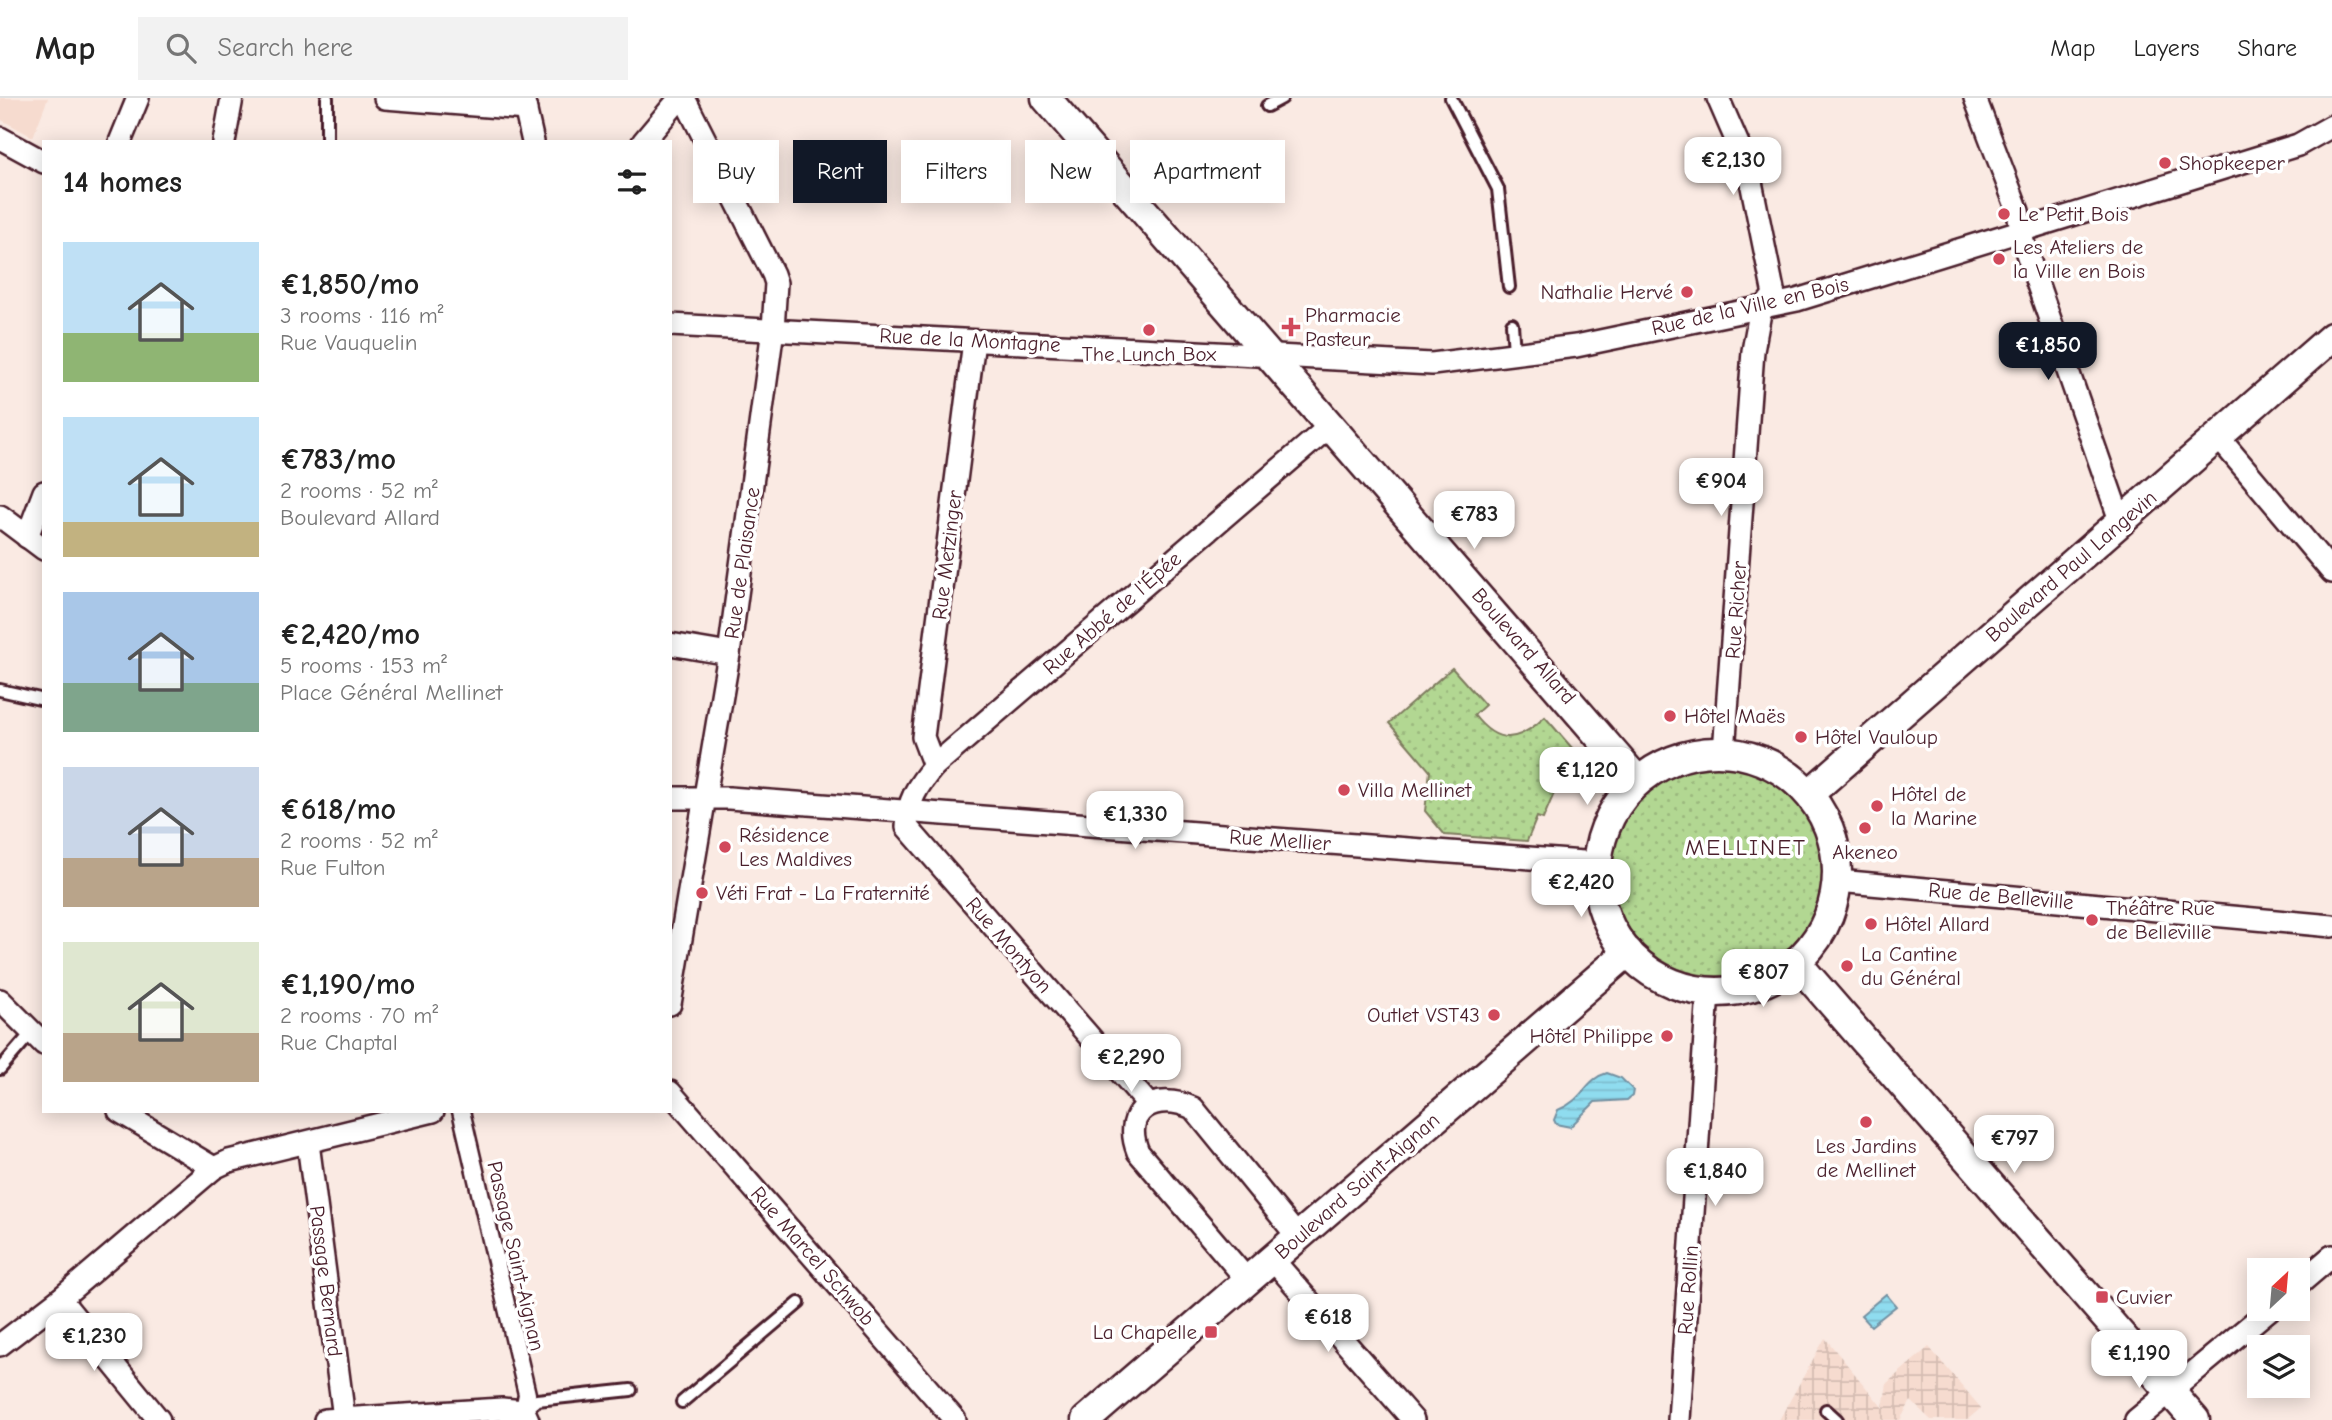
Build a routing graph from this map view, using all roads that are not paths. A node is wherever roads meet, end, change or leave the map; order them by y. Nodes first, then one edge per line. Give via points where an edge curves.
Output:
1 (138, 98) edge
2 (232, 98) edge
3 (327, 98) edge
4 (385, 98) edge
5 (682, 98) edge
6 (1046, 98) edge
7 (1282, 98) edge
8 (1451, 98) edge
9 (1718, 98) edge
10 (1975, 98) edge
11 (417, 99) edge
12 (524, 103) edge
13 (1267, 106) dead end
14 (2332, 126) edge
15 (0, 138) edge
16 (121, 140) edge
17 (224, 140) edge
18 (327, 140) edge
19 (533, 140) edge
20 (645, 140) edge
21 (42, 161) edge
22 (2021, 229) junction
23 (1509, 287) dead end
24 (1767, 304) junction
25 (1512, 324) dead end
26 (672, 325) edge
27 (773, 329) junction
28 (2332, 337) edge
29 (974, 341) junction
30 (1514, 352) junction
31 (1270, 354) junction
32 (1331, 425) junction
33 (2218, 438) junction
34 (42, 503) edge
35 (0, 516) edge
36 (2121, 523) junction
37 (35, 543) edge
38 (2332, 572) edge
39 (672, 644) edge
40 (729, 654) junction
41 (0, 690) edge
42 (42, 700) edge
43 (1724, 752) junction
44 (934, 766) junction
45 (1638, 780) junction
46 (1809, 794) junction
47 (707, 797) junction
48 (672, 798) edge
49 (907, 813) junction
50 (1597, 863) junction
51 (1838, 881) junction
52 (2332, 926) edge
53 (1628, 952) junction
54 (1797, 962) junction
55 (1708, 992) junction
56 (672, 993) edge
57 (0, 1000) edge
58 (38, 1038) edge
59 (0, 1069) edge
60 (672, 1094) edge
61 (1149, 1105) junction
62 (122, 1113) edge
63 (425, 1113) edge
64 (461, 1113) edge
65 (308, 1143) junction
66 (214, 1168) junction
67 (1298, 1237) junction
68 (2332, 1255) edge
69 (1273, 1260) junction
70 (2310, 1274) edge
71 (1249, 1283) junction
72 (60, 1299) junction
73 (799, 1303) dead end
74 (2255, 1321) edge
75 (0, 1345) edge
76 (631, 1390) dead end
77 (2170, 1391) junction
78 (682, 1402) dead end
79 (1826, 1410) dead end
80 (526, 1415) edge
81 (334, 1419) edge
82 (159, 1420) edge
83 (955, 1420) edge
84 (1086, 1420) edge
85 (1413, 1420) edge
86 (1679, 1420) edge
87 (1837, 1420) edge
88 (2136, 1420) edge
89 (2195, 1420) edge

1 - 16 street
2 - 17 street
3 - 18 lane
4 - 11 street
5 - 20 street
5 - 27 street, Rue de Plaisance via 773,274
6 - 31 street, Boulevard Allard
7 - 13 lane
8 - 23 lane via 1498,189
9 - 24 street, Rue Richer via 1748,167 1773,295
10 - 22 street
11 - 12 street
12 - 19 street
14 - 22 street, Rue de la Ville en Bois via 2298,145
15 - 21 street
22 - 24 street, Rue de la Ville en Bois via 1797,300
22 - 36 street
24 - 30 street, Rue de la Ville en Bois via 1576,346
24 - 43 street, Rue Richer via 1760,313 1753,351
25 - 30 lane
26 - 27 street, Rue de la Montagne
27 - 29 street, Rue de la Montagne
27 - 40 street, Rue de Plaisance
28 - 33 street, Boulevard Paul Langevin
29 - 31 street, Rue de la Montagne
29 - 44 street, Rue Metzinger via 923,737
30 - 31 street, Rue de la Ville en Bois via 1432,364
31 - 32 street, Boulevard Allard
32 - 44 street, Rue Abbé de l'Épée
32 - 45 street, Boulevard Allard
33 - 36 street, Boulevard Paul Langevin
33 - 38 street
34 - 37 street
35 - 37 street
36 - 46 street, Boulevard Paul Langevin
39 - 40 street
40 - 47 street, Rue de Plaisance
41 - 42 lane
43 - 45 street via 1673,760
43 - 46 street via 1743,754 1777,768
44 - 49 street, Rue Abbé de l'Épée via 913,793
45 - 50 street via 1611,814
46 - 51 street via 1834,842
47 - 48 street, Rue Mellier
47 - 49 street, Rue Mellier
47 - 56 street, Rue de Plaisance
49 - 50 street, Rue Mellier
49 - 61 street, Rue Montyon via 907,827
50 - 53 street via 1606,919
51 - 52 street, Rue de Belleville
51 - 54 street via 1822,931
53 - 55 street via 1663,979
53 - 67 street, Boulevard Saint-Aignan
54 - 55 street via 1760,984
54 - 77 street
55 - 86 street, Rue Rollin
57 - 58 street
58 - 59 lane
60 - 83 street, Rue Marcel Schwob via 825,1280
61 - 67 street via 1176,1100 1193,1108
61 - 71 street via 1135,1119 1131,1135 1138,1152
62 - 66 street
63 - 65 street
64 - 80 street, Passage Saint-Aignan via 527,1394
65 - 66 street
65 - 81 street, Passage Bernard
66 - 72 street
67 - 69 street, Boulevard Saint-Aignan
68 - 70 street
69 - 71 street, Boulevard Saint-Aignan
69 - 85 street
71 - 84 street, Boulevard Saint-Aignan
72 - 75 street
72 - 82 street
73 - 78 lane
74 - 77 street
76 - 80 lane via 537,1400
77 - 88 street
77 - 89 street
79 - 87 lane
80 - 81 street via 502,1409

